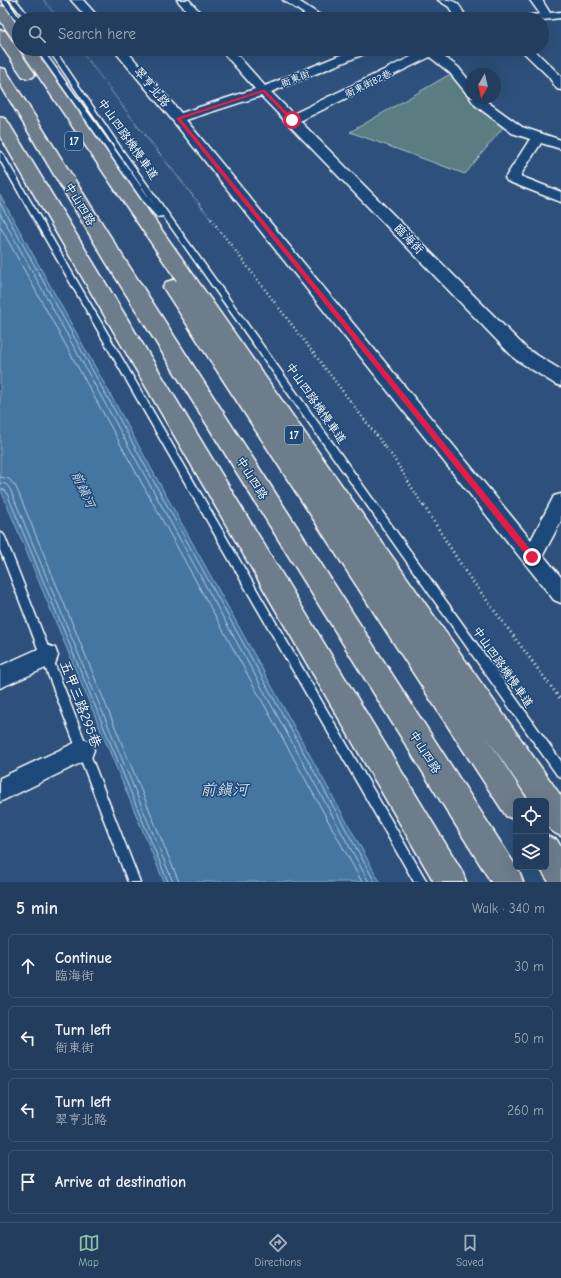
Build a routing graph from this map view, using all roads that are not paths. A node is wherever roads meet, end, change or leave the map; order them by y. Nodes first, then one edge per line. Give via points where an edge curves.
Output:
1 (4, 0) edge
2 (13, 0) edge
3 (77, 0) edge
4 (183, 0) edge
5 (289, 0) edge
6 (444, 0) edge
7 (536, 0) edge
8 (0, 10) edge
9 (13, 12) edge
10 (22, 12) edge
11 (88, 12) edge
12 (194, 12) edge
13 (309, 12) edge
14 (458, 12) edge
15 (541, 12) edge
16 (561, 15) edge
17 (561, 18) edge
18 (549, 19) edge
19 (549, 20) edge
20 (12, 28) edge
21 (0, 34) edge
22 (12, 51) edge
23 (15, 56) edge
24 (32, 56) edge
25 (44, 56) edge
26 (56, 56) edge
27 (125, 56) edge
28 (232, 56) edge
29 (348, 56) edge
30 (419, 56) edge
31 (436, 56) edge
32 (534, 56) edge
33 (0, 72) edge
34 (465, 84) edge
35 (561, 86) edge
36 (263, 91) junction
37 (483, 104) edge
38 (178, 118) junction
39 (292, 120) junction
40 (0, 122) edge
41 (538, 138) junction
42 (561, 144) edge
43 (0, 146) edge
44 (1, 157) edge
45 (561, 197) edge
46 (184, 241) junction
47 (561, 379) edge
48 (561, 502) edge
49 (0, 537) edge
50 (532, 557) junction
51 (561, 593) edge
52 (47, 656) junction
53 (0, 677) edge
54 (83, 750) junction
55 (561, 771) edge
56 (0, 790) edge
57 (513, 801) edge
58 (561, 821) edge
59 (549, 856) edge
60 (561, 874) edge
61 (134, 882) edge
62 (421, 882) edge
63 (450, 882) edge
64 (508, 882) edge

1 - 9 lane
2 - 10 lane
3 - 11 street
4 - 12 street
5 - 13 street
6 - 14 street via 454,5
7 - 15 street
8 - 20 main road
16 - 18 street
17 - 19 street
21 - 22 main road, 17
23 - 57 main road, 17 via 148,249
24 - 58 main road, 17
25 - 46 lane via 149,203
26 - 46 lane, 中山四路機慢車道
27 - 38 street, 翠亨北路
28 - 36 street, 臨海街
29 - 36 street, 衙東街
30 - 39 street, 衙東街82巷
31 - 34 street via 454,70
32 - 35 street via 554,74
33 - 64 main road, 中山四路 / 17 via 113,258
36 - 38 street, 衙東街
36 - 39 street, 臨海街
37 - 41 street via 517,130
38 - 50 street, 翠亨北路
39 - 47 street, 臨海街 via 521,354
40 - 63 main road
41 - 42 street
41 - 45 street via 512,178
43 - 44 lane
44 - 62 lane
46 - 55 lane, 中山四路機慢車道
48 - 50 street
49 - 52 lane, 五甲三路295巷
50 - 51 street, 翠亨北路
52 - 53 street
52 - 54 lane, 五甲三路295巷
54 - 56 street
54 - 61 lane, 五甲三路295巷
59 - 60 main road

